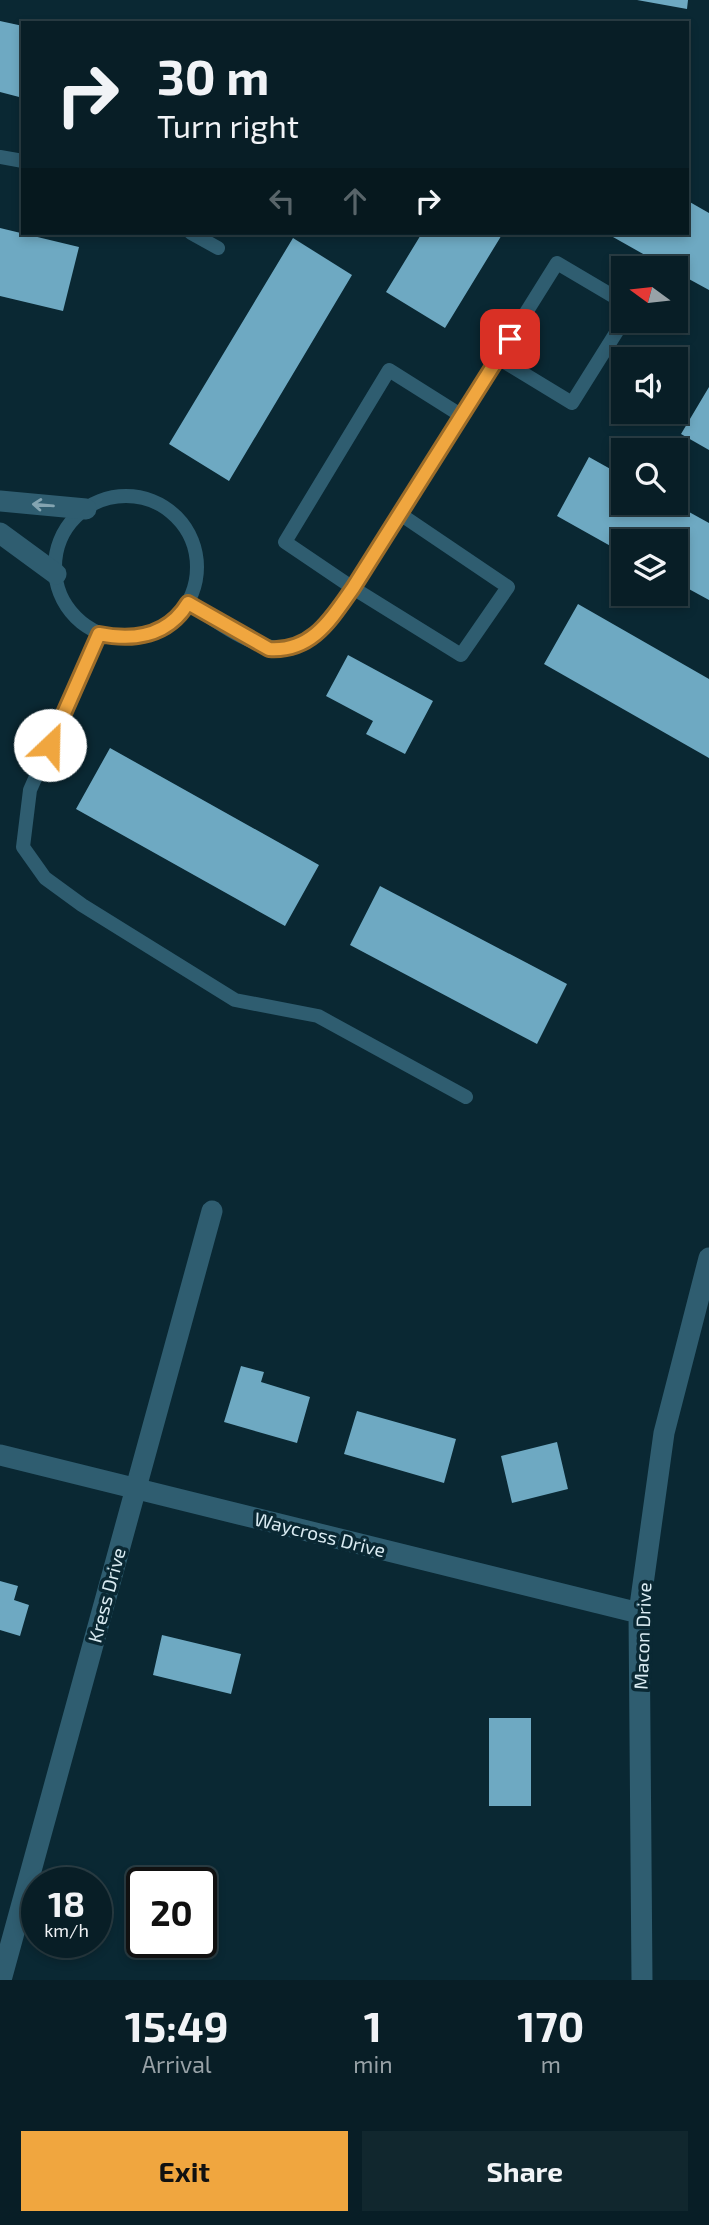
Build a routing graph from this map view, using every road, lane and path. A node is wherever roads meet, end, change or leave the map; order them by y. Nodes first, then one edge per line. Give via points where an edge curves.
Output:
1 (0, 157) edge
2 (21, 161) edge
3 (195, 235) edge
4 (218, 248) dead end
5 (611, 295) edge
6 (616, 333) edge
7 (498, 358) junction
8 (462, 416) junction
9 (0, 501) edge
10 (86, 509) junction
11 (400, 514) junction
12 (0, 533) edge
13 (56, 575) junction
14 (353, 588) junction
15 (188, 603) junction
16 (99, 634) junction
17 (466, 1097) dead end
18 (212, 1211) dead end
19 (709, 1258) edge
20 (0, 1455) edge
21 (135, 1489) junction
22 (639, 1613) junction
23 (1, 1980) edge
24 (642, 1980) edge

1 - 2 lane
3 - 4 lane
5 - 7 lane via 557,263
6 - 7 lane via 572,403
7 - 8 lane
8 - 11 lane
8 - 14 lane via 389,370 285,541
10 -> 9 street
10 - 13 lane via 64,533 56,553
10 - 15 lane via 118,496 141,497 163,506 181,521 193,541 198,564
11 - 14 lane
11 - 14 lane via 508,587 461,655
12 - 13 street
13 - 16 lane via 69,610
14 - 15 lane via 326,627 312,639 283,650 269,649
15 - 16 lane via 168,625 146,636 123,639
16 - 17 lane via 30,790 23,846 45,878 234,1000 318,1016
18 - 21 street, Kress Drive
19 - 22 street, Macon Drive via 664,1433
20 - 21 street, Waycross Drive
21 - 22 street, Waycross Drive
21 - 23 street, Kress Drive
22 - 24 street, Macon Drive

